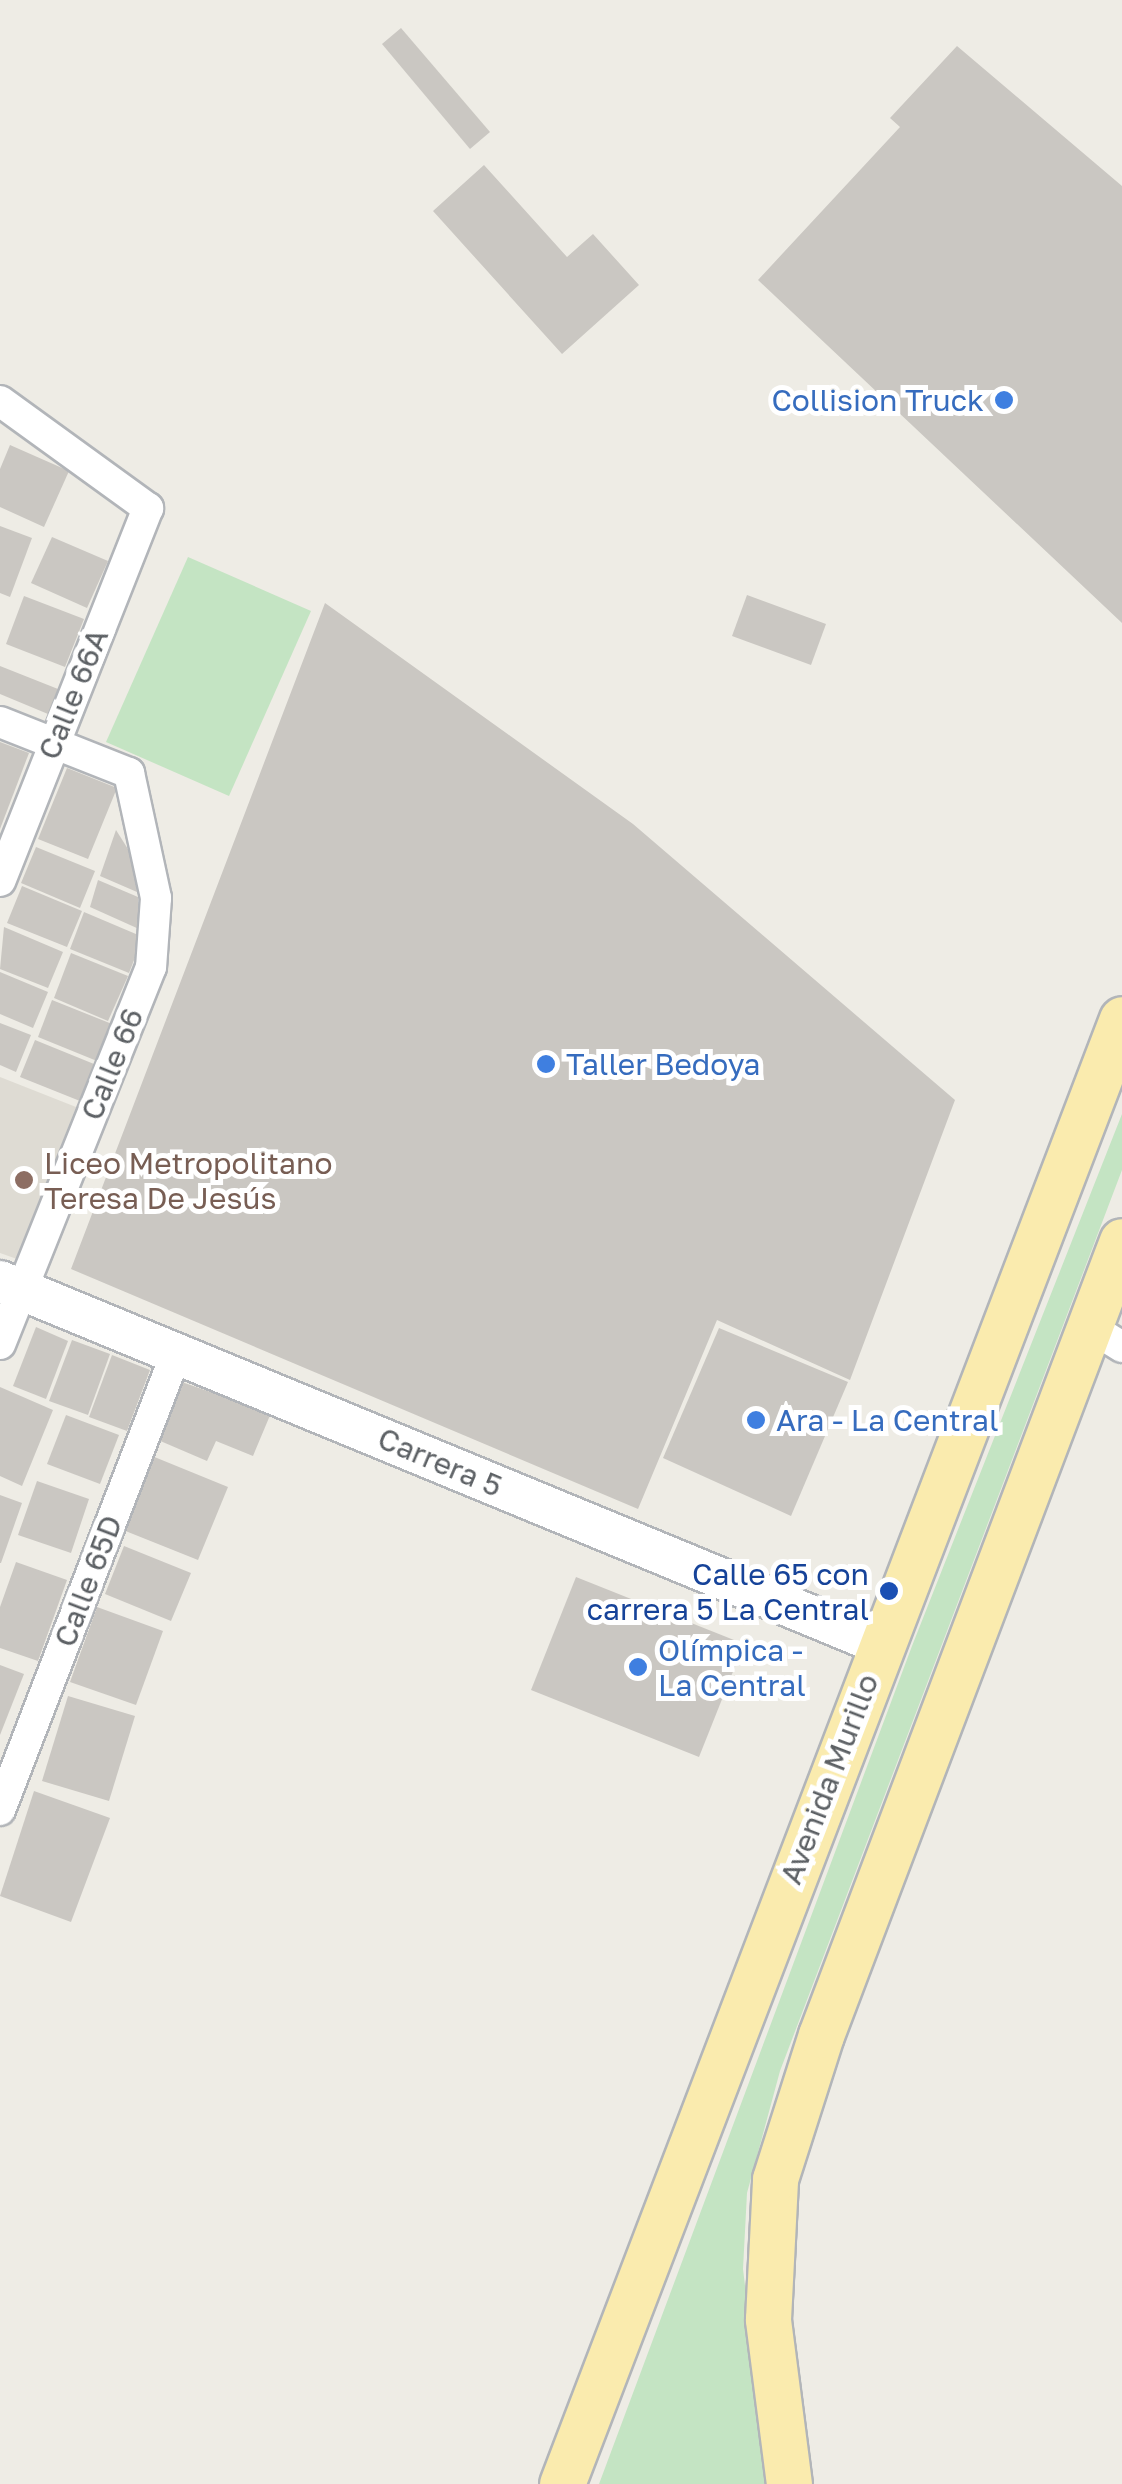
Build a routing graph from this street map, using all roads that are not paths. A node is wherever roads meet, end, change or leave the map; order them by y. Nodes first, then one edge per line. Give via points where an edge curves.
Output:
1 (0, 402) edge
2 (0, 722) edge
3 (54, 742) junction
4 (0, 881) edge
5 (1117, 1048) edge
6 (1122, 1241) edge
7 (11, 1286) edge
8 (1106, 1337) edge
9 (0, 1344) edge
10 (177, 1352) junction
11 (880, 1644) junction
12 (0, 1810) edge
13 (562, 2484) edge
14 (789, 2484) edge

1 - 3 street, Calle 66A via 148,508
2 - 3 street
3 - 4 street, Calle 66A
3 - 7 street, Calle 66 via 129,773 154,863 151,967
5 - 11 main road, Avenida Murillo
6 - 8 main road
7 - 9 street, Calle 66
7 - 10 street, Carrera 5
8 - 14 main road via 821,2036 774,2179 768,2318
10 - 11 street, Carrera 5
10 - 12 street, Calle 65D
11 - 13 main road, Avenida Murillo

